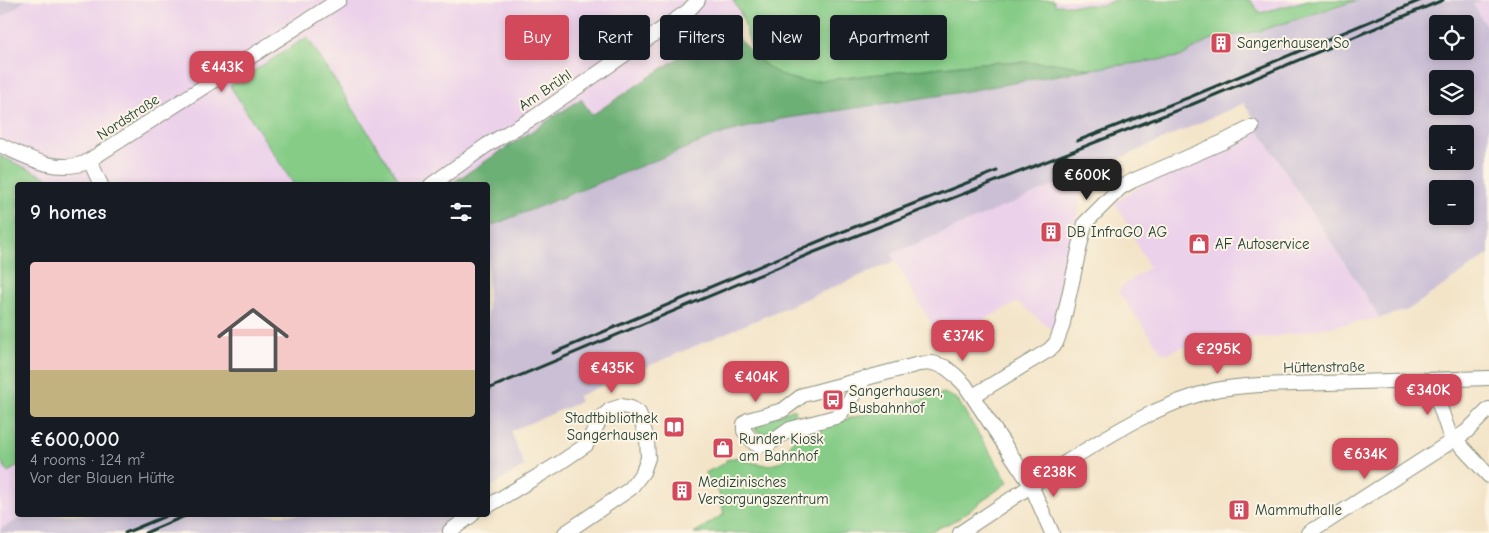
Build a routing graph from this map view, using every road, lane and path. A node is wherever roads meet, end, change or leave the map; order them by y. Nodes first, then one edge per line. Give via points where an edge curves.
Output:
1 (339, 0) edge
2 (698, 0) edge
3 (1252, 127) dead end
4 (0, 145) edge
5 (90, 161) junction
6 (100, 182) edge
7 (435, 182) edge
8 (865, 378) junction
9 (1489, 378) edge
10 (1436, 381) junction
11 (973, 396) junction
12 (1489, 409) edge
13 (1454, 440) junction
14 (1489, 476) edge
15 (1031, 485) junction
16 (490, 505) edge
17 (469, 517) edge
18 (450, 531) dead end
19 (565, 533) edge
20 (960, 533) edge
21 (1052, 533) edge
22 (1309, 533) edge

1 - 5 street, Nordstraße
2 - 7 street, Am Brühl via 688,11
3 - 11 street via 1139,177 1116,192 1086,223 1056,343
4 - 5 street, Nordstraße via 38,162 57,166
5 - 6 street
8 - 8 street via 800,396 783,410 748,420 744,426 745,434 754,443 767,444 790,430 839,416
8 - 11 street via 933,363 952,371
9 - 10 street, Hüttenstraße
10 - 13 street via 1446,428
10 - 15 street, Hüttenstraße via 1286,384 1216,390 1130,423
11 - 15 street
12 - 13 street via 1473,427
13 - 14 street
13 - 22 street
15 - 20 street, Hüttenstraße
15 - 21 street
16 - 19 street via 586,445 601,418 610,410 622,406 631,408 639,413 648,444 644,472 630,489
17 - 18 street

